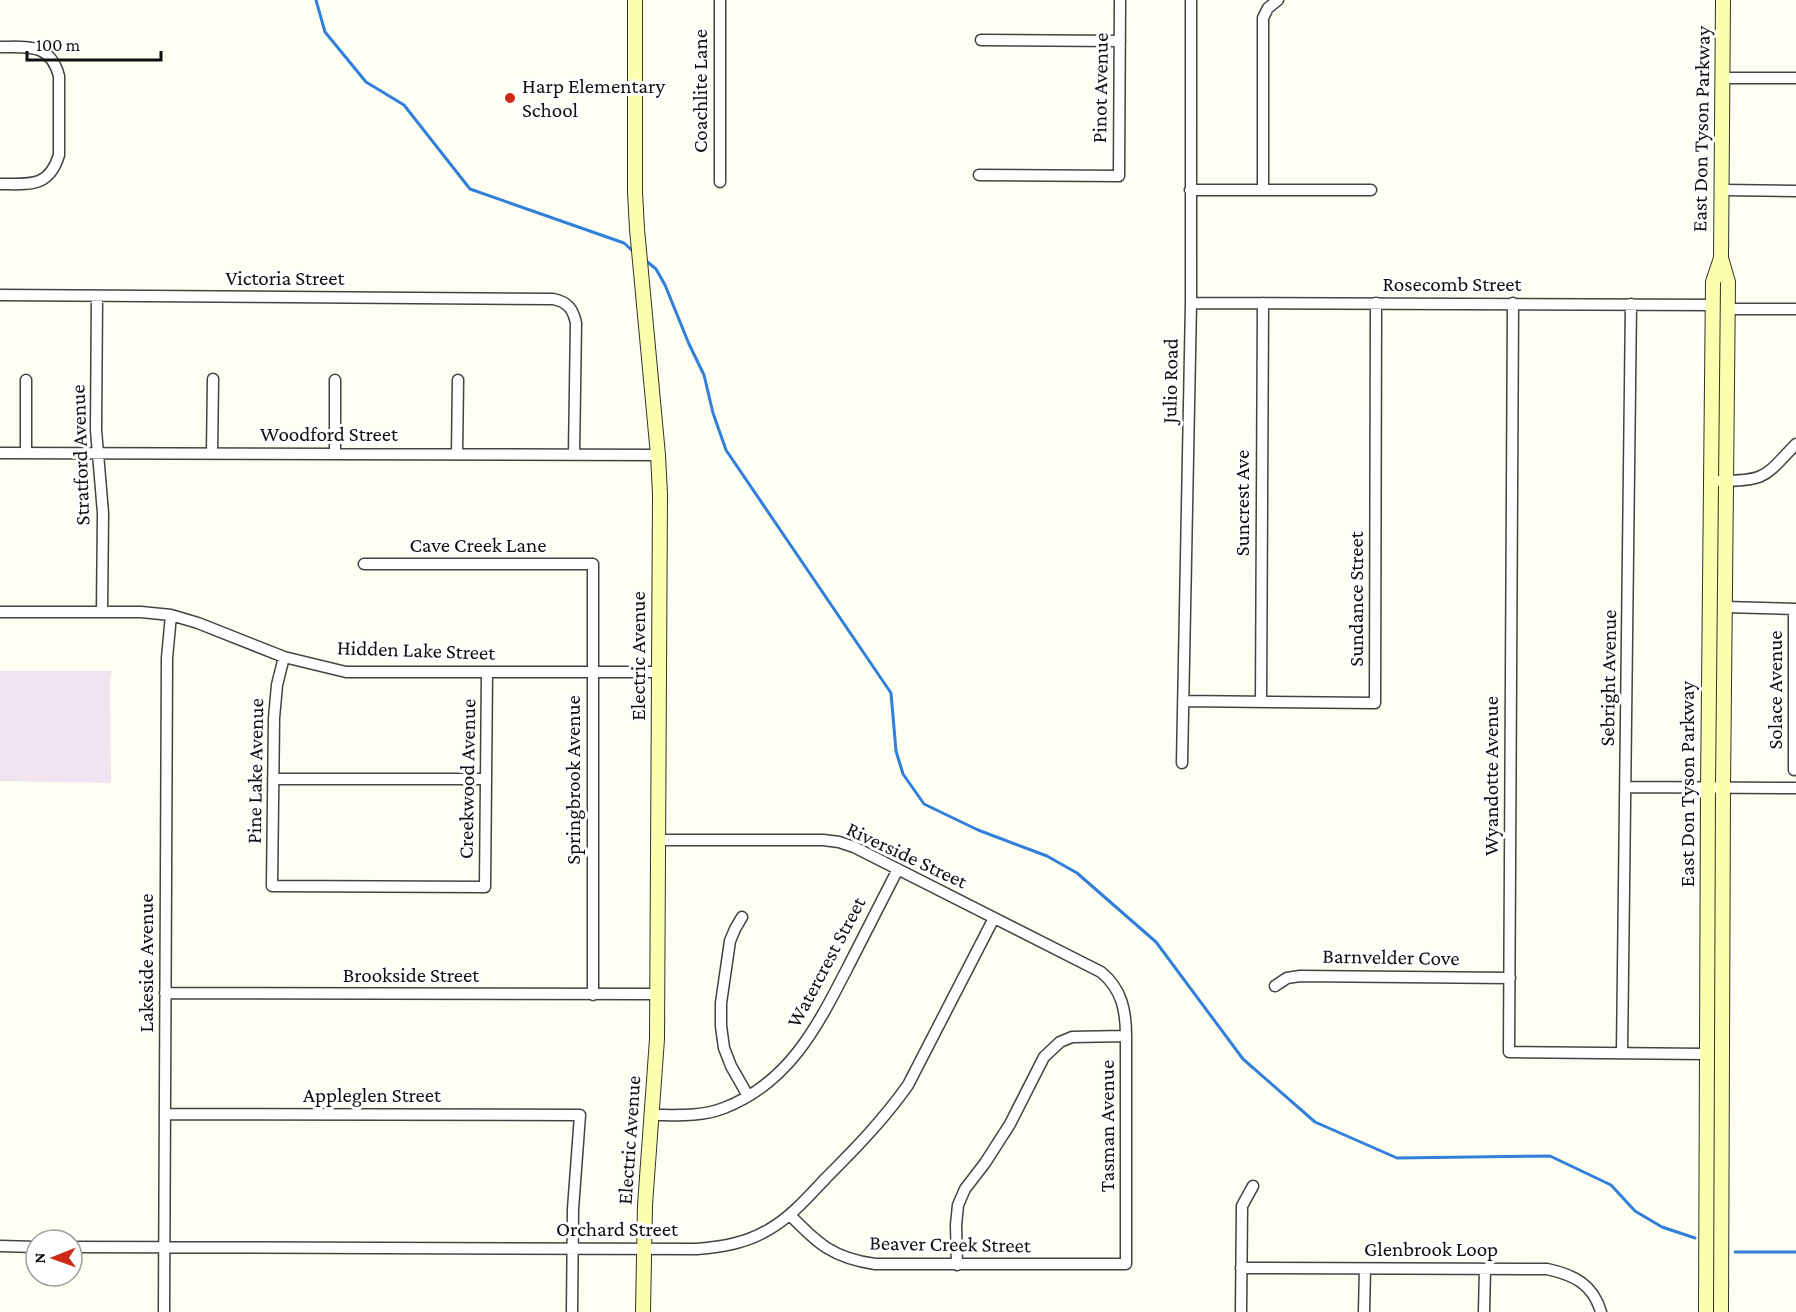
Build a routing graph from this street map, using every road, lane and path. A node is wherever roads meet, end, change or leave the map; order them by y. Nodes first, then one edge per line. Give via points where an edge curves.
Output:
1 (635, 0) edge
2 (720, 0) edge
3 (1120, 0) edge
4 (1191, 0) edge
5 (1278, 0) edge
6 (1723, 0) edge
7 (981, 40) dead end
8 (1120, 41) junction
9 (0, 47) edge
10 (1723, 78) junction
11 (1796, 78) edge
12 (979, 175) dead end
13 (720, 182) dead end
14 (0, 184) edge
15 (1190, 190) junction
16 (1263, 190) junction
17 (1371, 190) dead end
18 (1722, 190) junction
19 (1796, 191) edge
20 (1721, 258) junction
21 (0, 295) edge
22 (97, 296) junction
23 (1191, 303) junction
24 (1263, 303) junction
25 (1376, 303) junction
26 (1513, 303) junction
27 (1631, 304) junction
28 (1713, 305) junction
29 (1728, 309) junction
30 (1796, 309) edge
31 (213, 379) dead end
32 (26, 380) dead end
33 (335, 380) dead end
34 (458, 380) dead end
35 (1796, 444) edge
36 (98, 452) junction
37 (0, 453) edge
38 (26, 453) junction
39 (212, 453) junction
40 (335, 453) junction
41 (457, 454) junction
42 (574, 454) junction
43 (658, 454) junction
44 (1711, 481) junction
45 (1726, 481) junction
46 (364, 564) dead end
47 (593, 564) joint
48 (1725, 607) junction
49 (1795, 609) edge
50 (0, 612) edge
51 (102, 612) junction
52 (171, 615) junction
53 (284, 657) junction
54 (487, 672) junction
55 (593, 672) junction
56 (659, 672) junction
57 (1183, 702) junction
58 (1261, 702) junction
59 (1795, 716) edge
60 (1182, 763) dead end
61 (1794, 770) dead end
62 (273, 779) junction
63 (486, 779) junction
64 (1626, 787) junction
65 (1708, 788) junction
66 (1723, 788) junction
67 (1796, 788) edge
68 (658, 840) junction
69 (898, 869) junction
70 (485, 887) joint
71 (742, 918) dead end
72 (994, 918) junction
73 (1510, 978) junction
74 (1275, 986) dead end
75 (1117, 988) joint
76 (165, 993) junction
77 (657, 994) junction
78 (593, 995) junction
79 (1126, 1036) junction
80 (1622, 1053) junction
81 (1707, 1054) junction
82 (748, 1096) junction
83 (165, 1114) junction
84 (651, 1115) junction
85 (1253, 1186) dead end
86 (790, 1215) junction
87 (0, 1246) edge
88 (24, 1247) edge
89 (84, 1247) edge
90 (164, 1248) junction
91 (573, 1248) junction
92 (643, 1249) junction
93 (1126, 1264) joint
94 (957, 1265) junction
95 (1241, 1268) junction
96 (1365, 1269) junction
97 (1485, 1269) junction
98 (164, 1312) edge
99 (572, 1312) edge
100 (643, 1312) edge
101 (1241, 1312) edge
102 (1364, 1312) edge
103 (1484, 1312) edge
104 (1601, 1312) edge
105 (1706, 1312) edge
106 (1721, 1312) edge

1 - 43 main road, Electric Avenue via 635,192
2 - 13 street, Coachlite Lane
3 - 8 street, Pinot Avenue
4 - 15 street, Julio Road
5 - 16 street via 1263,18
6 - 10 main road, East Don Tyson Parkway
7 - 8 street
8 - 12 street, Pinot Avenue via 1119,176
9 - 14 street via 41,50 50,55 59,76 56,166 40,182
10 - 11 street
10 - 18 main road, East Don Tyson Parkway
15 - 16 street
15 - 23 street, Julio Road
16 - 17 street
18 - 19 street
18 - 20 main road, East Don Tyson Parkway
20 - 28 main road, East Don Tyson Parkway via 1713,282
20 - 29 main road, East Don Tyson Parkway via 1728,282
21 - 22 street, Victoria Street
22 - 36 street, Stratford Avenue
22 - 42 street, Victoria Street via 561,301 568,305 576,323
23 - 24 street, Rosecomb Street
23 - 57 street, Julio Road
24 - 25 street, Rosecomb Street
24 - 58 street, Suncrest Ave
25 - 26 street, Rosecomb Street
25 - 58 street, Sundance Street via 1375,703
26 - 27 street, Rosecomb Street
26 - 73 street, Wyandotte Avenue
27 - 28 street, Rosecomb Street
27 - 64 street, Sebright Avenue
28 - 44 main road, East Don Tyson Parkway
29 - 30 street
29 - 45 main road, East Don Tyson Parkway
31 - 39 street
32 - 38 street
33 - 40 street
34 - 41 street
35 - 45 street via 1767,475
36 - 38 street, Woodford Street
36 - 39 street, Woodford Street
36 - 51 street, Stratford Avenue via 103,513
37 - 38 street, Woodford Street
39 - 40 street, Woodford Street
40 - 41 street, Woodford Street
41 - 42 street, Woodford Street
42 - 43 street, Woodford Street
43 - 56 main road, Electric Avenue
44 - 45 street
44 - 65 main road, East Don Tyson Parkway
45 - 48 main road, East Don Tyson Parkway
46 - 47 street, Cave Creek Lane
47 - 55 street, Springbrook Avenue
48 - 49 street
48 - 66 main road, East Don Tyson Parkway
49 - 59 street, Solace Avenue
50 - 51 street, Hidden Lake Street
51 - 52 street, Hidden Lake Street
52 - 53 street, Hidden Lake Street
52 - 76 street, Lakeside Avenue via 167,658
53 - 54 street, Hidden Lake Street via 346,672
53 - 62 street, Pine Lake Avenue via 274,718
54 - 55 street, Hidden Lake Street
54 - 63 street, Creekwood Avenue
55 - 56 street, Hidden Lake Street
55 - 78 street, Springbrook Avenue
56 - 68 main road, Electric Avenue
57 - 58 street, Sundance Street
57 - 60 street, Julio Road
59 - 61 street, Solace Avenue
62 - 63 street
62 - 70 street, Pine Lake Avenue via 272,886
63 - 70 street, Creekwood Avenue
64 - 65 street
64 - 80 street, Sebright Avenue
65 - 66 street
65 - 81 main road, East Don Tyson Parkway
66 - 67 street
66 - 106 main road, East Don Tyson Parkway
68 - 69 street, Riverside Street via 823,840 854,847
68 - 77 main road, Electric Avenue
69 - 72 street, Riverside Street
69 - 82 street, Watercrest Street via 809,1039 768,1083
71 - 82 street via 730,941 721,1026 724,1048
72 - 75 street, Riverside Street via 1101,972
72 - 86 street, Orchard Street via 898,1099
73 - 74 street, Barnvelder Cove via 1300,976
73 - 80 street, Wyandotte Avenue via 1509,1052
75 - 79 street, Tasman Avenue via 1123,1003
76 - 78 street, Brookside Street
76 - 83 street, Lakeside Avenue
77 - 78 street, Brookside Street
77 - 84 main road, Electric Avenue
79 - 93 street, Tasman Avenue
79 - 94 street via 1072,1037 1044,1057 1010,1124 958,1205
80 - 81 street, Wyandotte Avenue
81 - 105 main road, East Don Tyson Parkway
82 - 84 street, Watercrest Street via 703,1113
83 - 90 street, Lakeside Avenue
83 - 91 street, Appleglen Street via 580,1115
84 - 92 main road, Electric Avenue
85 - 95 street via 1242,1206
86 - 92 street, Orchard Street via 759,1234 718,1247
86 - 94 street, Beaver Creek Street via 814,1240 855,1261
87 - 88 street
89 - 90 street, Orchard Street
90 - 91 street, Orchard Street
90 - 98 street, Lakeside Avenue
91 - 92 street, Orchard Street
91 - 99 street
92 - 100 main road, Electric Avenue
93 - 94 street, Beaver Creek Street
95 - 96 street, Glenbrook Loop
95 - 101 street
96 - 97 street, Glenbrook Loop
96 - 102 street
97 - 103 street
97 - 104 street, Glenbrook Loop via 1547,1269 1568,1274 1586,1285 1599,1302

